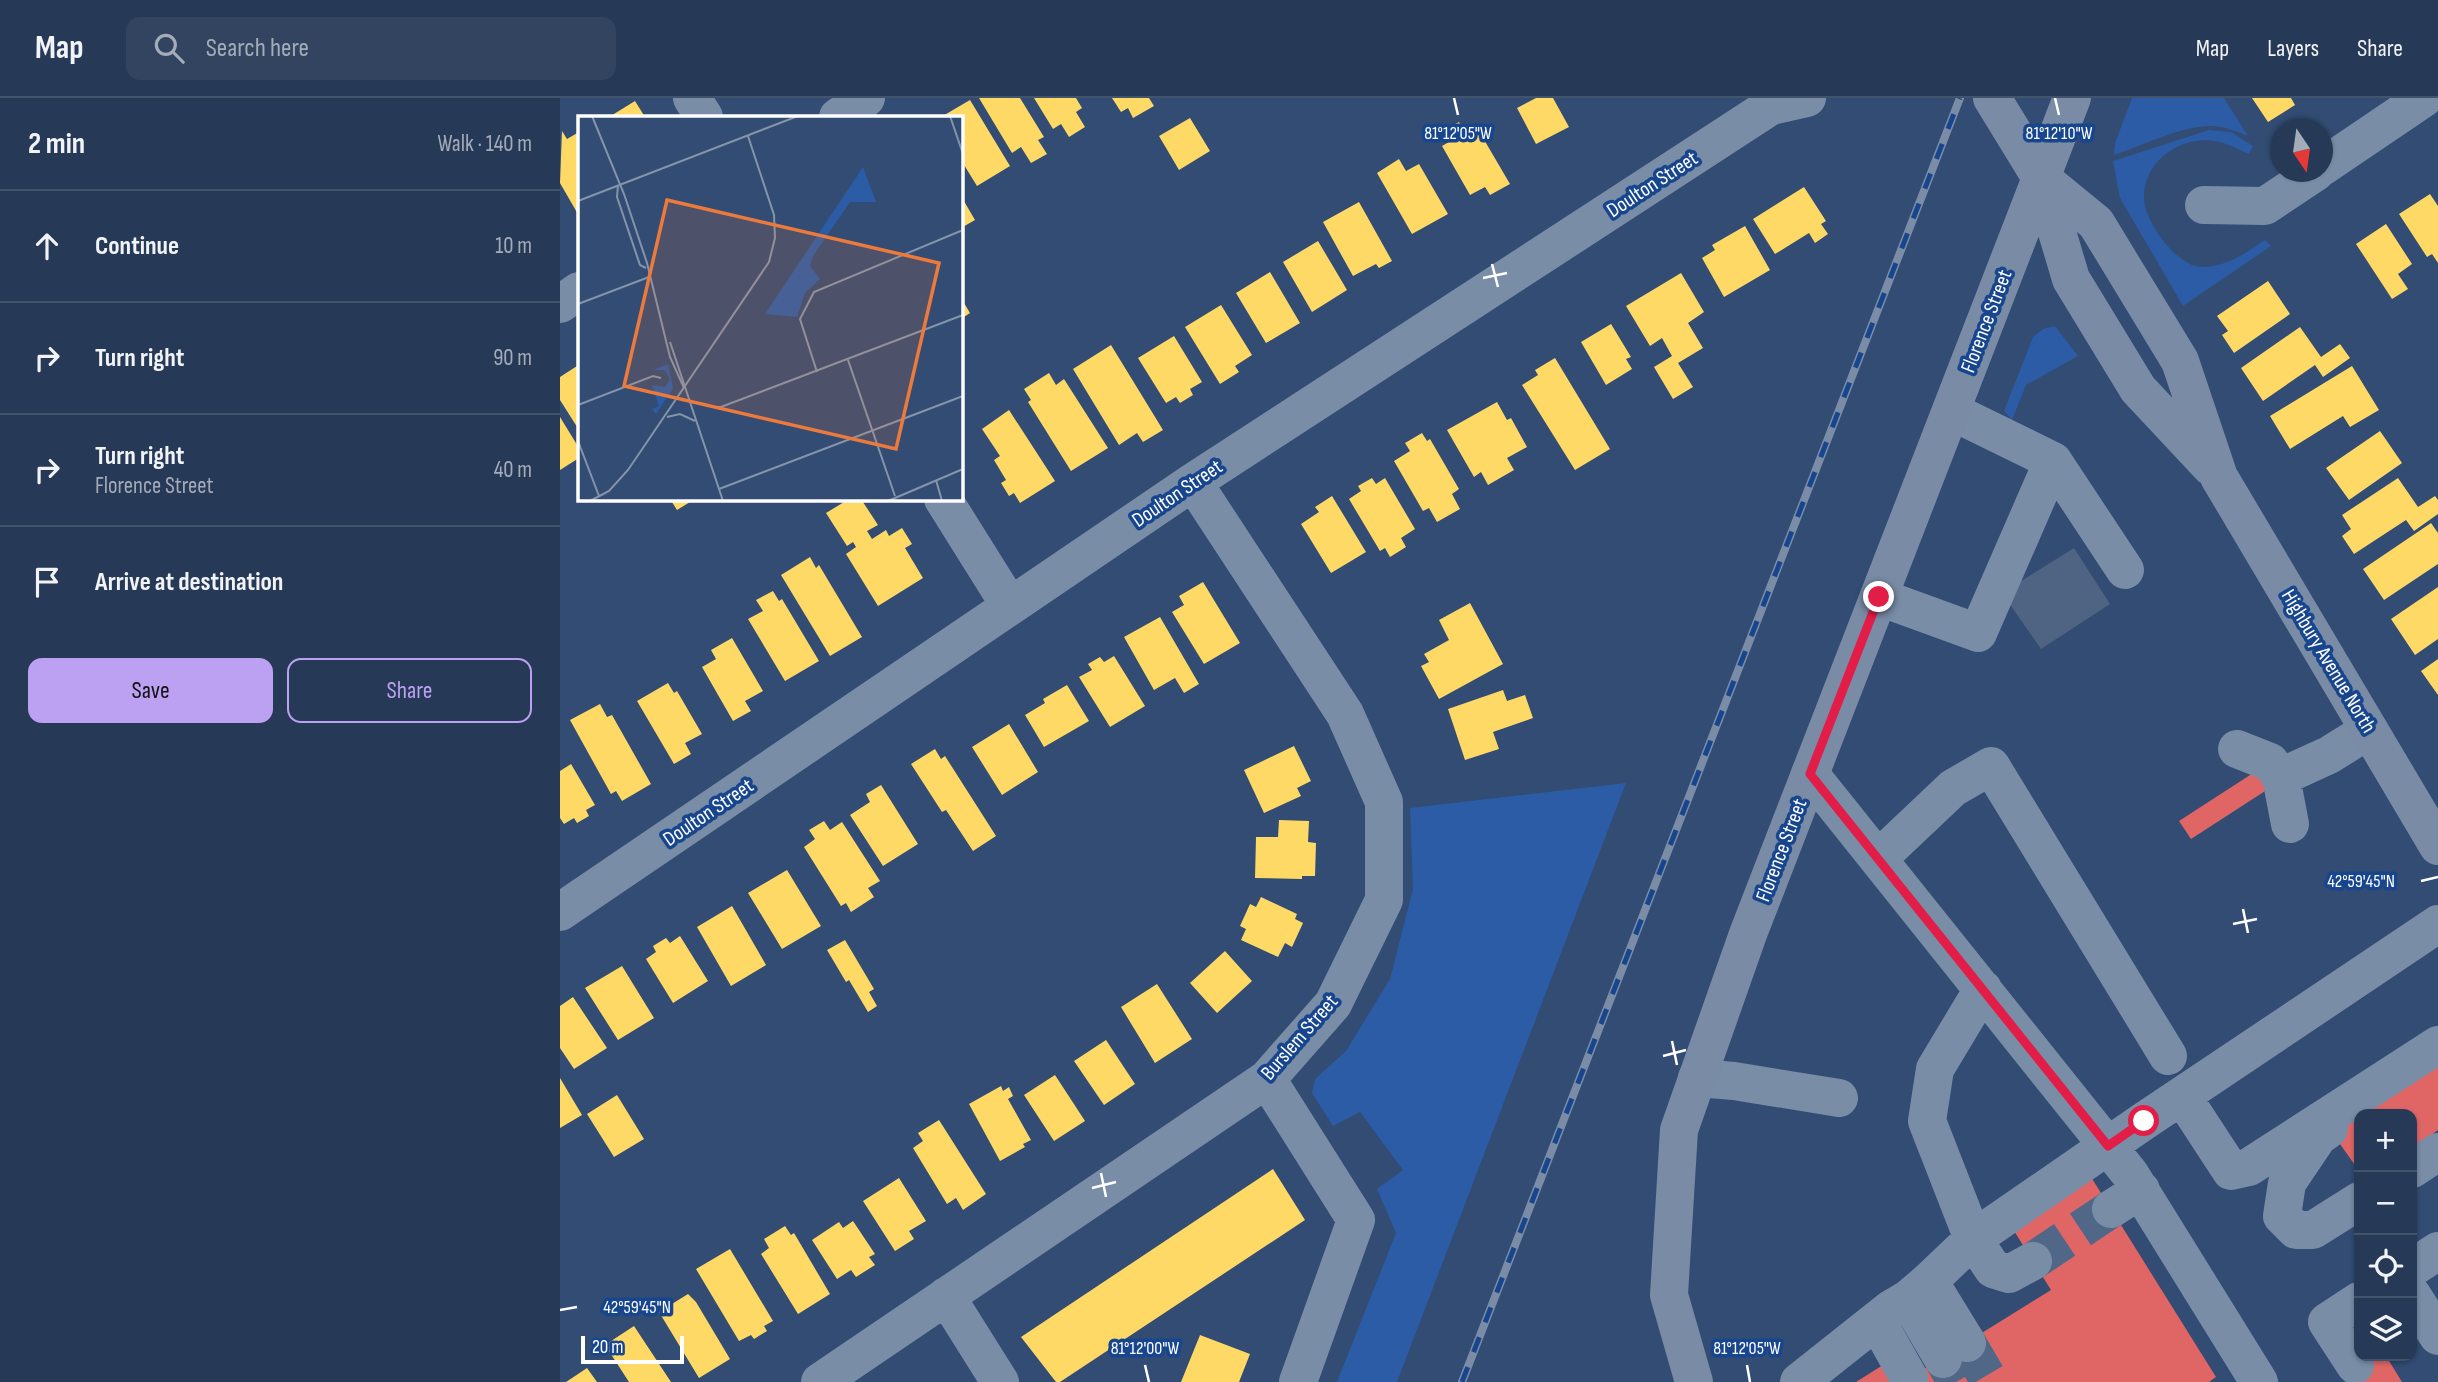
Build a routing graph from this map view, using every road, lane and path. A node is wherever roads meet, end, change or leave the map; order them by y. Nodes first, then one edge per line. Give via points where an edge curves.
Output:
1 (692, 98) edge
2 (866, 98) edge
3 (1807, 98) edge
4 (1992, 98) edge
5 (2072, 98) edge
6 (2424, 98) edge
7 (703, 116) edge
8 (839, 116) edge
9 (2333, 160) edge
10 (2041, 178) junction
11 (2301, 182) edge
12 (2204, 205) dead end
13 (578, 292) edge
14 (560, 304) edge
15 (1951, 411) junction
16 (2053, 461) junction
17 (2219, 477) junction
18 (1192, 482) junction
19 (944, 500) edge
20 (2125, 570) dead end
21 (1879, 597) junction
22 (1010, 606) junction
23 (2369, 730) junction
24 (2237, 748) dead end
25 (1810, 774) junction
26 (2281, 777) junction
27 (2290, 824) dead end
28 (2438, 846) edge
29 (1879, 858) junction
30 (560, 912) edge
31 (2438, 924) edge
32 (1983, 989) junction
33 (2438, 1047) edge
34 (2168, 1056) dead end
35 (1697, 1078) junction
36 (1267, 1079) junction
37 (2182, 1096) junction
38 (1839, 1098) dead end
39 (2108, 1146) junction
40 (2438, 1152) edge
41 (2417, 1166) edge
42 (2354, 1204) edge
43 (1973, 1239) junction
44 (2438, 1251) edge
45 (2032, 1261) tunnel mouth
46 (2417, 1265) edge
47 (946, 1296) junction
48 (2414, 1298) edge
49 (1901, 1303) junction
50 (2354, 1304) edge
51 (2438, 1336) edge
52 (2355, 1365) dead end
53 (820, 1382) edge
54 (1000, 1382) edge
55 (1298, 1382) edge
56 (1694, 1382) edge
57 (1799, 1382) edge
58 (2259, 1382) edge

1 - 7 street
2 - 8 street
3 - 18 street, Doulton Street via 1772,106
4 - 10 main road, Highbury Avenue North
5 - 10 main road, Florence Street
6 - 9 street
10 - 15 main road, Florence Street
10 - 17 main road, Highbury Avenue North via 2071,279 2138,389
10 - 17 main road, Highbury Avenue North via 2096,223 2180,361
11 - 12 street via 2265,206
13 - 14 street
15 - 16 street
15 - 21 main road, Florence Street
16 - 20 street
16 - 21 street via 1978,633
17 - 23 main road, Highbury Avenue North
18 - 22 street, Doulton Street
18 - 36 street, Burslem Street via 1345,714 1384,802 1384,900 1333,1004
19 - 22 street
21 - 25 main road, Florence Street
22 - 30 street, Doulton Street
23 - 26 street
23 - 28 main road, Highbury Avenue North
24 - 26 street via 2270,762
25 - 29 street
25 - 35 main road, Florence Street
26 - 27 street
29 - 32 street
29 - 34 street via 1953,788 1991,766
31 - 37 street
32 - 39 street
32 - 43 street via 1935,1069 1927,1121
33 - 37 street via 2249,1167 2231,1171
33 - 42 street via 2318,1137 2287,1183 2282,1216 2296,1230 2313,1230
35 - 38 street
35 - 56 main road, Florence Street via 1679,1130 1669,1295
36 - 47 street, Burslem Street
36 - 55 street via 1356,1220
37 - 39 street
39 - 43 street
39 - 58 street via 2126,1199
40 - 41 street
43 - 45 street via 1993,1269 2009,1273
43 - 49 street
44 - 46 street
47 - 53 street, Burslem Street
47 - 54 street
48 - 51 street
49 - 49 street via 1936,1362
49 - 57 street
50 - 52 street via 2327,1322

